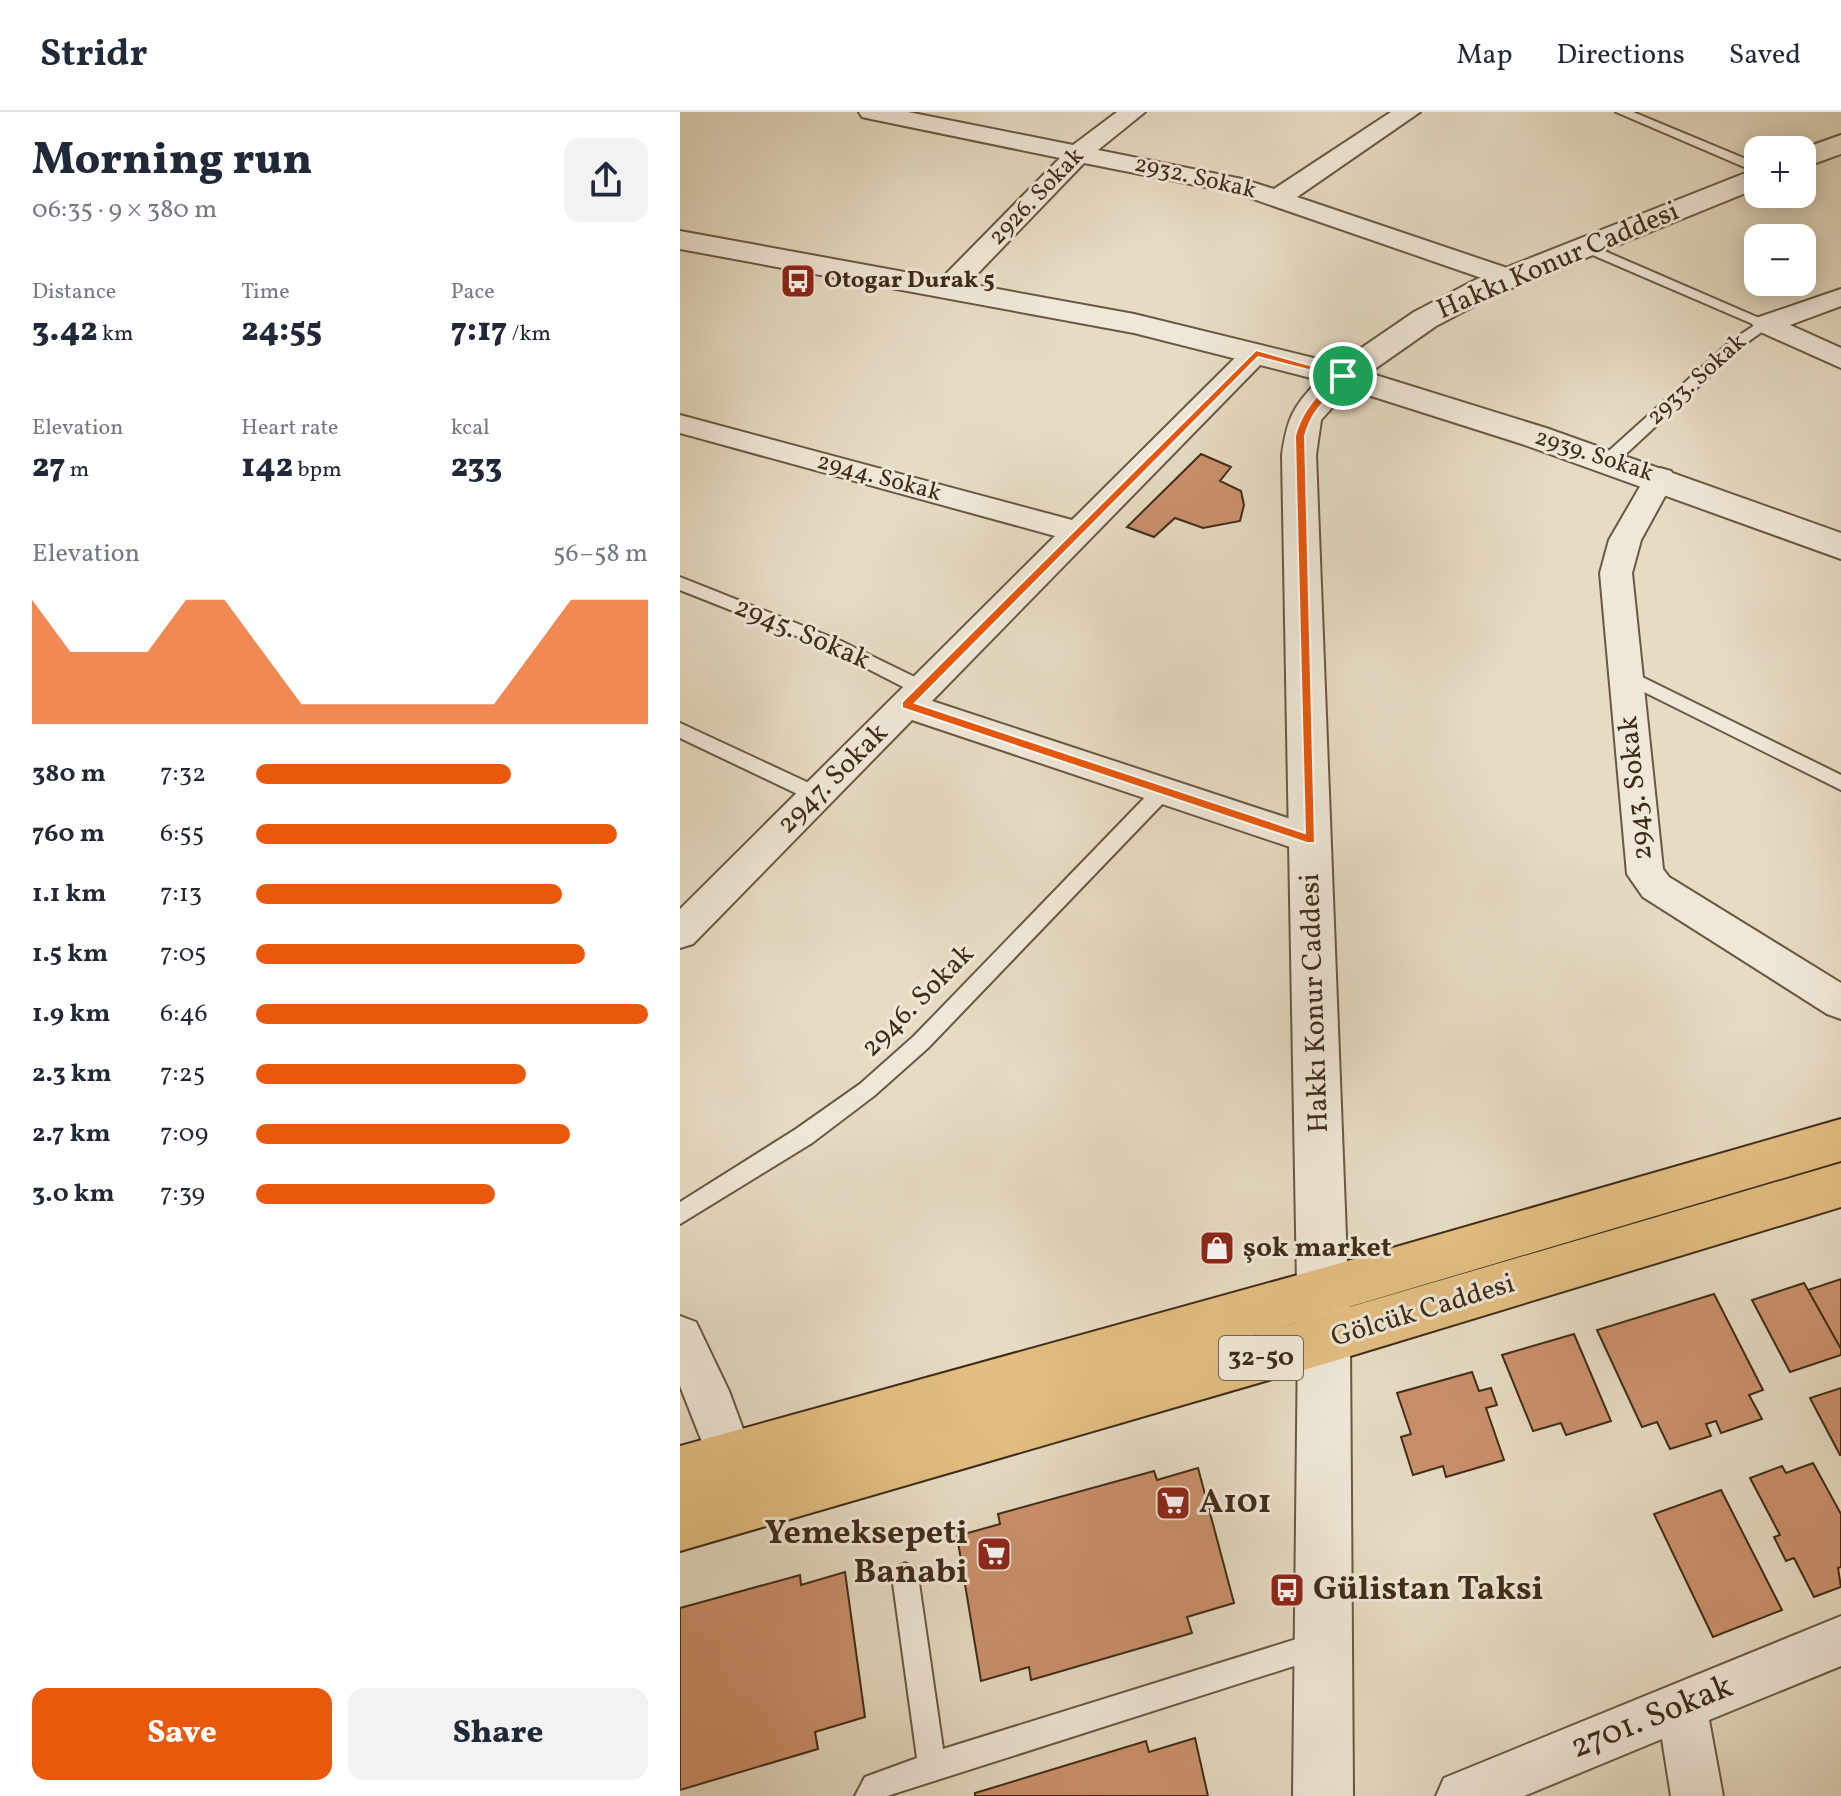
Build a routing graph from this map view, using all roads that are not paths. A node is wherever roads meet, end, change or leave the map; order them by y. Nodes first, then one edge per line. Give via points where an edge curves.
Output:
1 (871, 112) edge
2 (1133, 112) edge
3 (1408, 112) edge
4 (1634, 114) edge
5 (1841, 144) edge
6 (1079, 153) junction
7 (1816, 154) edge
8 (1744, 163) edge
9 (1744, 183) edge
10 (1279, 198) junction
11 (680, 240) edge
12 (1586, 247) junction
13 (1509, 278) junction
14 (947, 289) junction
15 (1841, 297) edge
16 (1766, 324) junction
17 (1256, 353) junction
18 (1841, 359) edge
19 (1343, 376) junction
20 (680, 424) edge
21 (1608, 461) junction
22 (1660, 478) junction
23 (1078, 532) junction
24 (1841, 547) edge
25 (680, 583) edge
26 (1624, 674) junction
27 (914, 697) junction
28 (680, 730) edge
29 (1841, 783) edge
30 (1163, 791) junction
31 (817, 795) junction
32 (1311, 840) junction
33 (686, 916) edge
34 (1841, 1003) edge
35 (1841, 1140) edge
36 (1841, 1185) edge
37 (680, 1214) edge
38 (1324, 1316) junction
39 (680, 1337) edge
40 (731, 1459) junction
41 (680, 1473) edge
42 (680, 1524) edge
43 (905, 1576) dead end
44 (1841, 1641) edge
45 (1323, 1644) junction
46 (1681, 1706) junction
47 (932, 1766) junction
48 (869, 1796) edge
49 (1323, 1796) edge
50 (1462, 1796) edge
51 (1697, 1796) edge

1 - 6 street, 2932. Sokak
2 - 6 street, 2926. Sokak
3 - 10 street
4 - 8 lane
5 - 7 street
6 - 10 street, 2932. Sokak
6 - 14 street, 2926. Sokak
9 - 12 street, Hakkı Konur Caddesi
10 - 13 street, 2932. Sokak
11 - 14 street, 2939. Sokak
12 - 13 street, Hakkı Konur Caddesi
12 - 16 lane
13 - 19 street, Hakkı Konur Caddesi via 1425,319
14 - 17 street, 2939. Sokak
15 - 16 street, 2933. Sokak
16 - 18 street
16 - 21 lane, 2933. Sokak via 1737,343
17 - 19 street, 2939. Sokak
17 - 23 street, 2947. Sokak
19 - 21 street, 2939. Sokak
19 - 32 street, Hakkı Konur Caddesi via 1314,404 1300,436
20 - 23 street, 2944. Sokak
21 - 22 street, 2939. Sokak
22 - 24 street, 2939. Sokak
22 - 26 street, 2943. Sokak via 1617,557
23 - 27 street, 2947. Sokak
25 - 27 lane, 2945. Sokak via 835,645
26 - 29 lane
26 - 34 street, 2943. Sokak via 1642,864 1649,882
27 - 30 street, 2945. Sokak
27 - 31 street, 2947. Sokak
28 - 31 lane
30 - 32 street, 2945. Sokak
30 - 37 lane, 2946. Sokak via 878,1080 804,1136
31 - 33 street, 2947. Sokak
32 - 38 street, Hakkı Konur Caddesi
35 - 38 main road, Gölcük Caddesi / 32-50
36 - 38 main road, Gölcük Caddesi / 32-50
38 - 40 main road, Gölcük Caddesi / 32-50
38 - 42 main road, Gölcük Caddesi / 32-50
38 - 45 street, Hakkı Konur Caddesi
39 - 40 street
40 - 41 main road, Gölcük Caddesi / 32-50
43 - 47 lane
44 - 46 street, 2701. Sokak
45 - 47 lane
45 - 49 street, Hakkı Konur Caddesi
46 - 50 street, 2701. Sokak
46 - 51 street
47 - 48 lane via 875,1787

